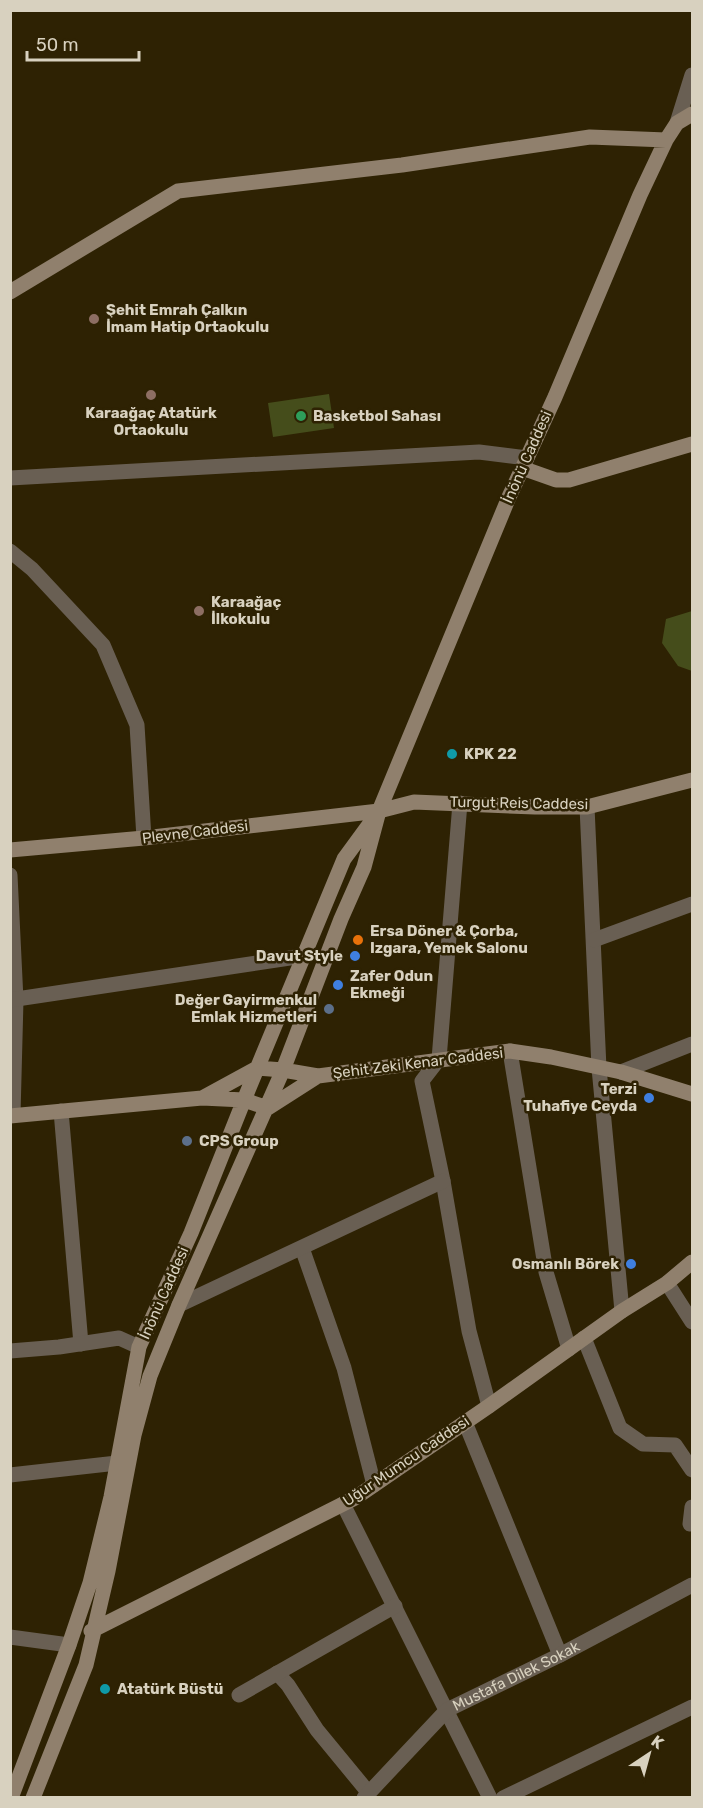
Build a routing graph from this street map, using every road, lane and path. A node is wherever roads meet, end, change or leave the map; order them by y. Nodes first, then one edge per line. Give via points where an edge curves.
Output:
1 (693, 75) edge
2 (693, 114) edge
3 (677, 123) junction
4 (666, 140) junction
5 (10, 292) edge
6 (693, 444) edge
7 (525, 463) junction
8 (10, 478) edge
9 (10, 551) edge
10 (693, 780) edge
11 (460, 803) junction
12 (587, 807) junction
13 (379, 811) junction
14 (144, 838) junction
15 (10, 850) edge
16 (10, 875) edge
17 (693, 904) edge
18 (594, 940) junction
19 (303, 956) junction
20 (13, 1000) edge
21 (693, 1044) edge
22 (510, 1051) junction
23 (439, 1059) junction
24 (257, 1068) junction
25 (598, 1068) junction
26 (283, 1070) junction
27 (621, 1072) junction
28 (318, 1076) junction
29 (693, 1094) edge
30 (202, 1098) junction
31 (244, 1100) junction
32 (268, 1107) junction
33 (62, 1111) junction
34 (12, 1115) edge
35 (443, 1181) junction
36 (302, 1248) junction
37 (693, 1262) edge
38 (667, 1283) junction
39 (179, 1305) junction
40 (622, 1311) junction
41 (693, 1322) edge
42 (584, 1338) junction
43 (81, 1344) junction
44 (139, 1347) junction
45 (569, 1349) junction
46 (10, 1352) edge
47 (489, 1406) junction
48 (465, 1422) junction
49 (117, 1463) junction
50 (693, 1470) edge
51 (10, 1475) edge
52 (374, 1485) junction
53 (343, 1504) junction
54 (693, 1507) edge
55 (690, 1524) dead end
56 (693, 1585) edge
57 (395, 1606) junction
58 (95, 1628) junction
59 (10, 1637) edge
60 (69, 1645) junction
61 (560, 1654) junction
62 (277, 1673) junction
63 (239, 1695) dead end
64 (693, 1707) edge
65 (447, 1710) junction
66 (366, 1795) edge
67 (11, 1797) edge
68 (33, 1797) edge
69 (490, 1797) edge
70 (503, 1797) edge

1 - 3 street
2 - 3 street, İnönü Caddesi
3 - 4 street, İnönü Caddesi
4 - 5 street via 590,137 402,165 178,191
4 - 7 street, İnönü Caddesi
6 - 7 street via 568,480 556,480
7 - 8 street via 479,452
7 - 13 street, İnönü Caddesi
9 - 14 street via 32,569 102,645 137,725
10 - 12 street, Turgut Reis Caddesi
11 - 12 street, Turgut Reis Caddesi
11 - 13 street, Turgut Reis Caddesi via 414,802
11 - 23 street
12 - 18 street
13 - 14 street, Plevne Caddesi
13 - 19 street, İnönü Caddesi via 344,859
13 - 26 street, İnönü Caddesi via 364,867
14 - 15 street, Plevne Caddesi
16 - 20 street
17 - 18 street
18 - 25 street
19 - 20 street
19 - 24 street, İnönü Caddesi
20 - 34 street
21 - 27 street
22 - 23 street, Şehit Zeki Kenar Caddesi
22 - 25 street, Şehit Zeki Kenar Caddesi
22 - 45 street via 546,1272
23 - 28 street, Şehit Zeki Kenar Caddesi
23 - 35 street via 422,1081
24 - 26 street
24 - 30 street
24 - 31 street, İnönü Caddesi
25 - 27 street, Şehit Zeki Kenar Caddesi
25 - 40 street
26 - 28 street
26 - 32 street, İnönü Caddesi
27 - 29 street, Şehit Zeki Kenar Caddesi
28 - 32 street
30 - 31 street
30 - 33 street
31 - 32 street
31 - 44 street, İnönü Caddesi via 191,1233
32 - 39 street, İnönü Caddesi
33 - 34 street
33 - 43 street
35 - 36 street
35 - 47 street via 469,1331
36 - 39 street
36 - 52 street via 344,1368
37 - 38 street, Uğur Mumcu Caddesi
38 - 40 street, Uğur Mumcu Caddesi
38 - 41 street
39 - 58 street, İnönü Caddesi via 150,1376 134,1435
40 - 42 street, Uğur Mumcu Caddesi
42 - 45 street, Uğur Mumcu Caddesi
42 - 50 street via 620,1428 642,1444 675,1445
43 - 44 street via 119,1338
43 - 46 street
44 - 49 street, İnönü Caddesi
45 - 47 street, Uğur Mumcu Caddesi
47 - 48 street, Uğur Mumcu Caddesi
48 - 52 street, Uğur Mumcu Caddesi
48 - 61 street
49 - 51 street
49 - 60 street, İnönü Caddesi via 90,1583
52 - 53 street, Uğur Mumcu Caddesi
53 - 57 street
53 - 58 street, Uğur Mumcu Caddesi
54 - 55 street
56 - 61 street, Mustafa Dilek Sokak
57 - 62 street
57 - 65 street
58 - 60 street, Uğur Mumcu Caddesi
58 - 68 street, İnönü Caddesi via 86,1665
59 - 60 street
60 - 67 street, İnönü Caddesi
61 - 65 street, Mustafa Dilek Sokak
62 - 63 street
62 - 66 street
64 - 70 street
65 - 66 street, Mustafa Dilek Sokak
65 - 69 street

